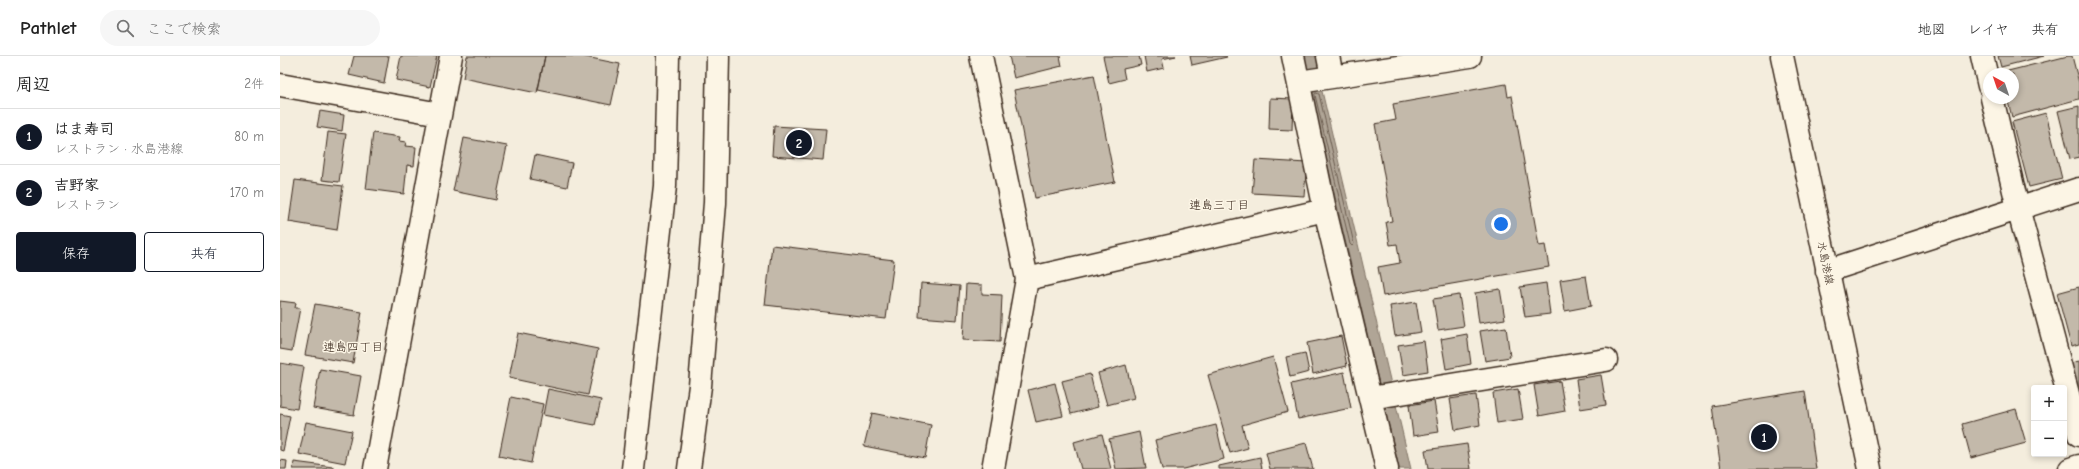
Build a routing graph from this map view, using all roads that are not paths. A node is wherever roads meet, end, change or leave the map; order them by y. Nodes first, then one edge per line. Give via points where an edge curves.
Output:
1 (451, 56) edge
2 (668, 56) edge
3 (718, 56) edge
4 (981, 56) edge
5 (1293, 56) edge
6 (1470, 56) edge
7 (1782, 56) edge
8 (1982, 56) edge
9 (1330, 66) edge
10 (1985, 68) edge
11 (1299, 82) junction
12 (280, 85) edge
13 (1993, 104) edge
14 (440, 114) junction
15 (2079, 189) edge
16 (2018, 208) junction
17 (1325, 210) junction
18 (1828, 271) junction
19 (1027, 279) junction
20 (1606, 360) dead end
21 (1381, 397) junction
22 (2079, 435) edge
23 (2079, 466) edge
24 (375, 469) edge
25 (634, 469) edge
26 (688, 469) edge
27 (993, 469) edge
28 (1387, 469) edge
29 (1870, 469) edge
30 (2070, 469) edge

1 - 14 street
2 - 25 street via 665,186
3 - 26 street via 715,203 700,386
4 - 19 street
5 - 11 street
6 - 9 street
7 - 18 street, 水島港線
8 - 10 street
9 - 11 street
11 - 17 street
12 - 14 street
13 - 16 street
14 - 24 street
15 - 16 street
16 - 18 street
16 - 22 street
17 - 19 street
17 - 21 street
18 - 29 street, 水島港線
19 - 27 street
20 - 21 street
21 - 28 street
23 - 30 street

